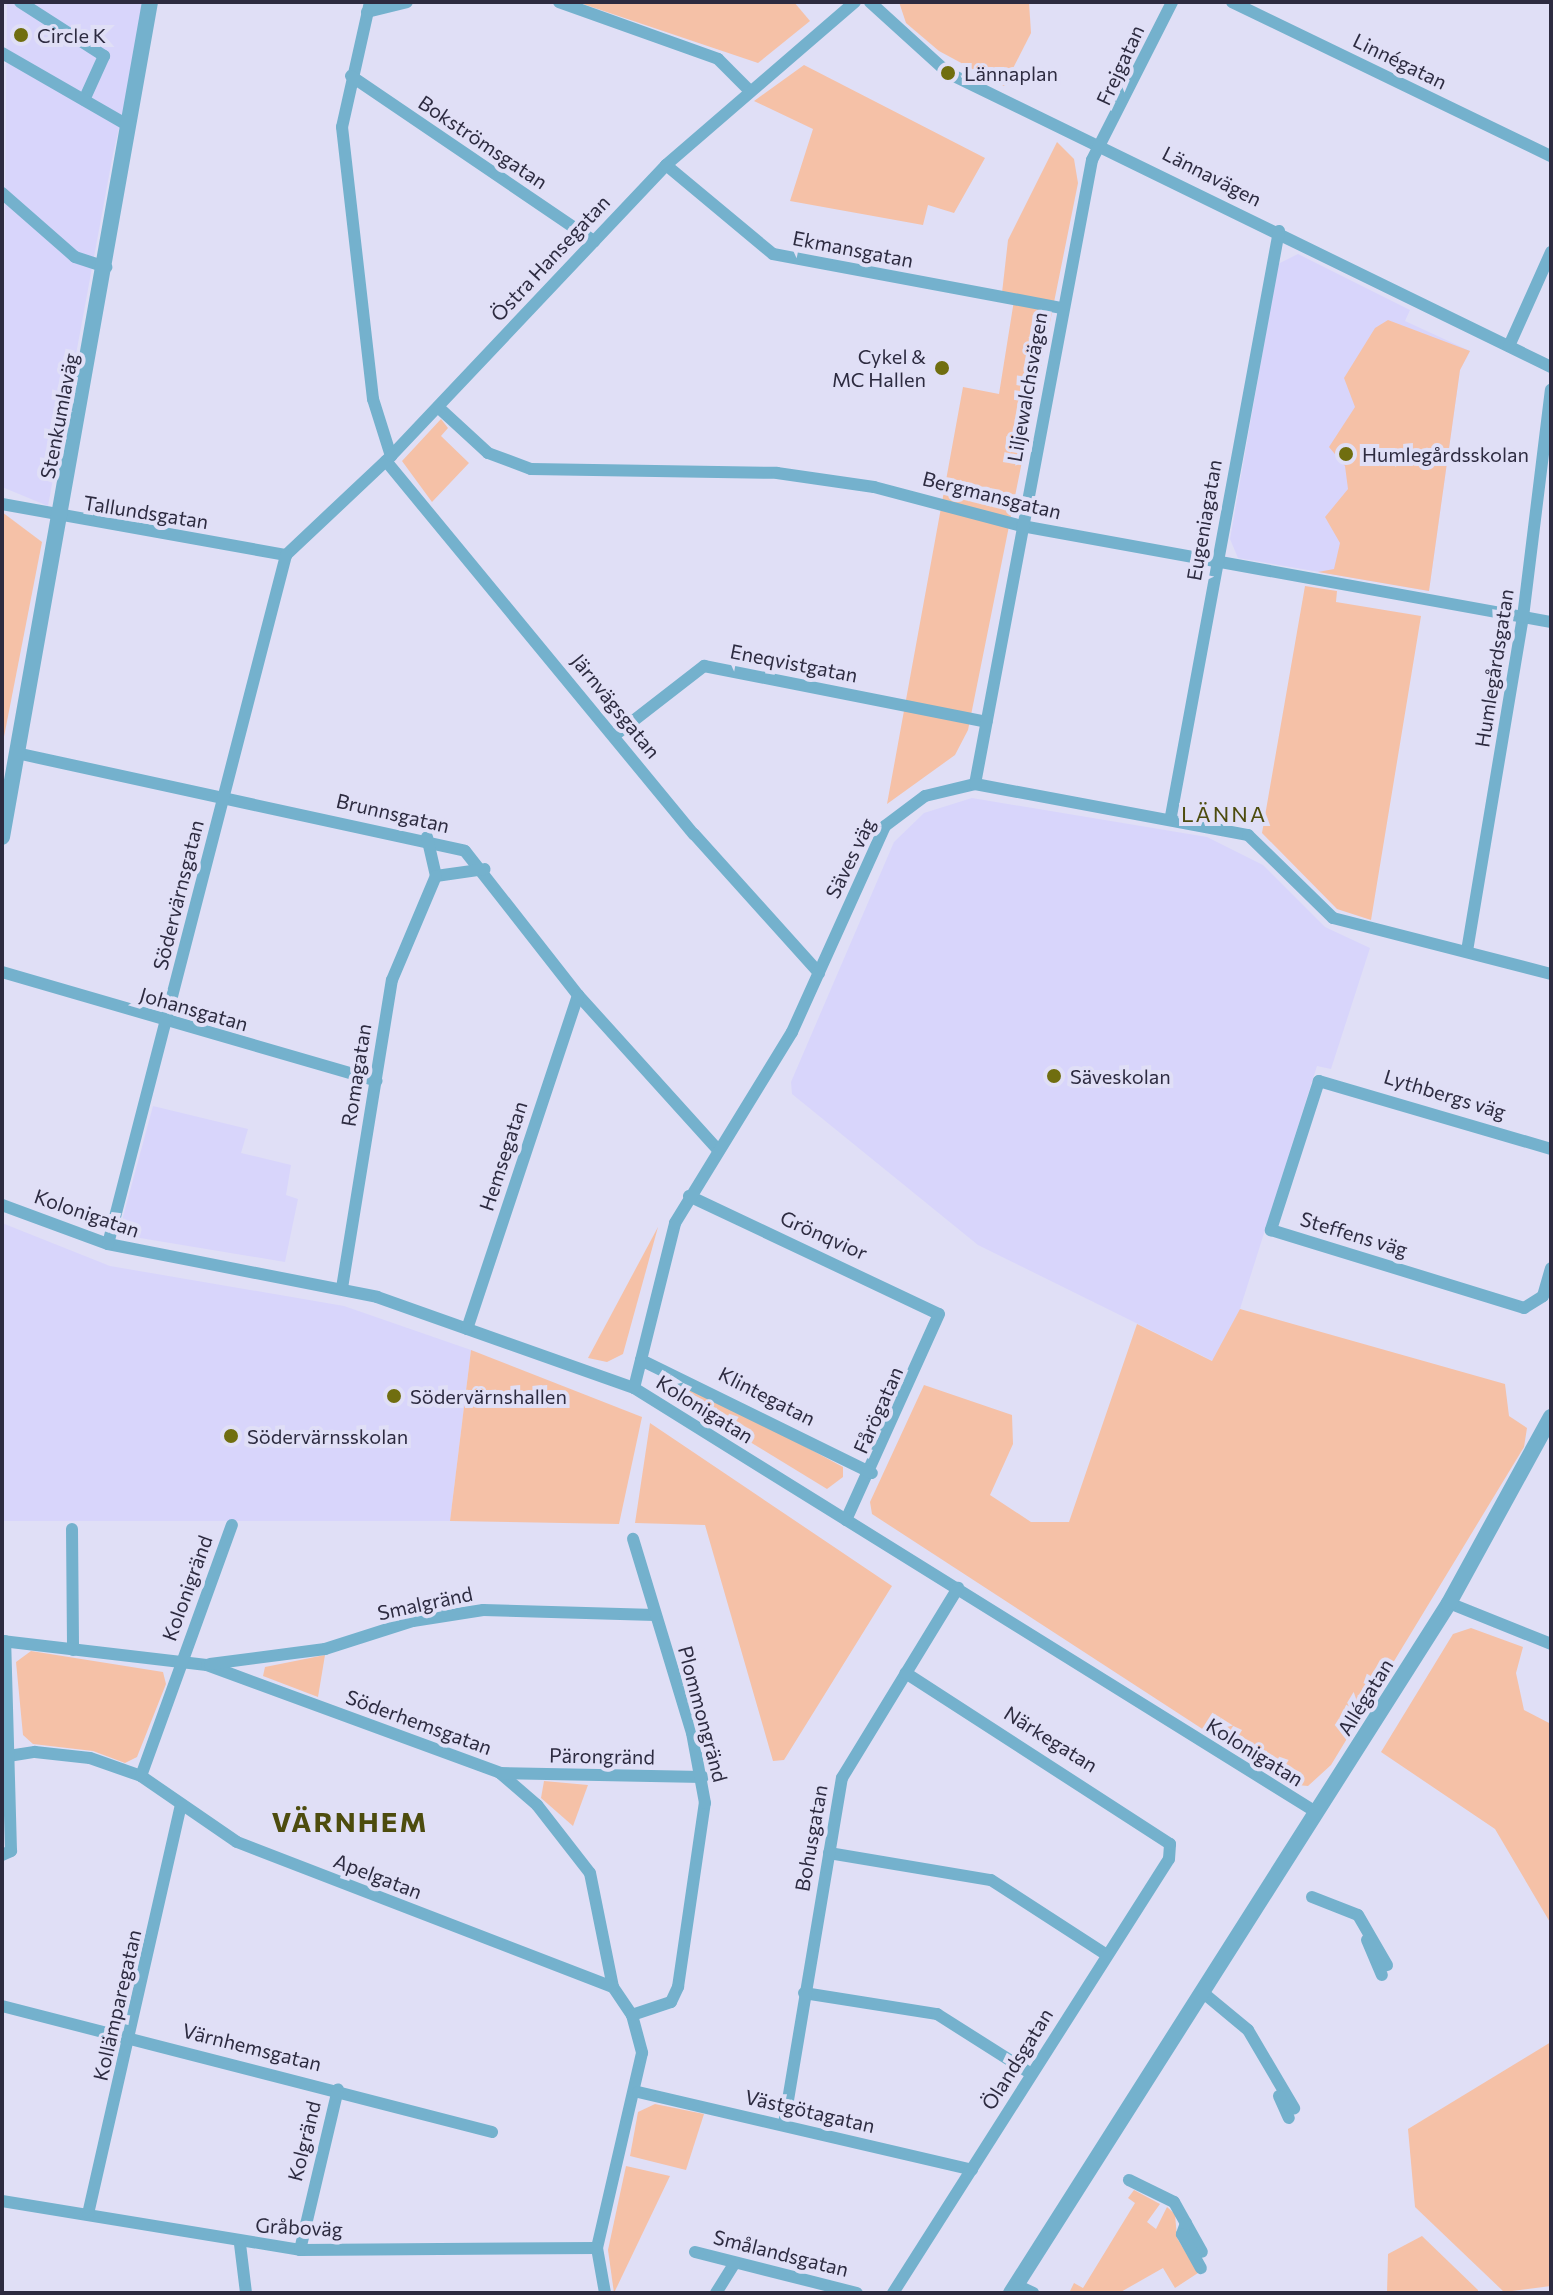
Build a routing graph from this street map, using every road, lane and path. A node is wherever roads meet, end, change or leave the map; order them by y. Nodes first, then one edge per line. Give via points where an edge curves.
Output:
1 (20, 2) edge
2 (150, 2) edge
3 (407, 2) edge
4 (559, 2) edge
5 (855, 2) edge
6 (870, 2) edge
7 (1172, 2) edge
8 (1232, 2) edge
9 (368, 7) edge
10 (2, 53) edge
11 (351, 76) junction
12 (748, 89) junction
13 (84, 100) junction
14 (129, 126) junction
15 (1105, 145) junction
16 (1551, 156) edge
17 (666, 165) junction
18 (2, 193) edge
19 (1279, 231) junction
20 (594, 241) junction
21 (1551, 252) edge
22 (106, 267) junction
23 (1062, 308) junction
24 (1509, 346) junction
25 (1551, 367) edge
26 (1551, 390) edge
27 (438, 407) junction
28 (389, 459) junction
29 (2, 504) edge
30 (60, 519) junction
31 (1022, 526) junction
32 (286, 555) junction
33 (1216, 563) junction
34 (1523, 617) junction
35 (1551, 622) edge
36 (987, 722) junction
37 (615, 735) junction
38 (21, 754) junction
39 (975, 784) junction
40 (224, 796) junction
41 (1171, 816) junction
42 (2, 837) edge
43 (427, 837) junction
44 (485, 869) junction
45 (436, 876) junction
46 (1467, 951) junction
47 (2, 972) edge
48 (819, 973) junction
49 (1551, 974) edge
50 (578, 995) junction
51 (166, 1022) junction
52 (1325, 1080) joint
53 (376, 1081) junction
54 (1551, 1149) edge
55 (719, 1151) junction
56 (689, 1196) junction
57 (2, 1205) edge
58 (108, 1244) junction
59 (1551, 1268) edge
60 (342, 1288) junction
61 (939, 1314) joint
62 (467, 1329) junction
63 (641, 1360) junction
64 (634, 1388) junction
65 (1551, 1417) edge
66 (872, 1473) junction
67 (846, 1520) junction
68 (232, 1525) dead end
69 (72, 1529) dead end
70 (633, 1539) dead end
71 (958, 1588) junction
72 (1449, 1603) junction
73 (655, 1615) junction
74 (3, 1641) edge
75 (1551, 1644) edge
76 (73, 1650) junction
77 (180, 1665) junction
78 (207, 1665) junction
79 (906, 1673) junction
80 (5, 1757) edge
81 (500, 1773) junction
82 (141, 1776) junction
83 (703, 1777) junction
84 (181, 1804) junction
85 (1316, 1812) junction
86 (1170, 1844) joint
87 (829, 1853) junction
88 (2, 1855) edge
89 (1312, 1897) dead end
90 (1107, 1955) junction
91 (1384, 1970) dead end
92 (613, 1987) junction
93 (1201, 1991) junction
94 (804, 1993) junction
95 (2, 2006) edge
96 (632, 2015) junction
97 (130, 2038) junction
98 (1030, 2073) junction
99 (338, 2089) junction
100 (638, 2092) junction
101 (1292, 2113) dead end
102 (784, 2124) junction
103 (492, 2132) dead end
104 (972, 2170) junction
105 (1129, 2180) dead end
106 (2, 2201) edge
107 (88, 2214) junction
108 (1186, 2223) junction
109 (240, 2244) junction
110 (597, 2248) junction
111 (300, 2250) junction
112 (695, 2252) dead end
113 (1202, 2252) dead end
114 (734, 2264) junction
115 (1201, 2268) dead end
116 (1013, 2289) edge
117 (246, 2293) edge
118 (605, 2293) edge
119 (716, 2293) edge
120 (857, 2293) edge
121 (893, 2293) edge
122 (1033, 2293) edge

1 - 13 street via 104,56
2 - 14 street, Stenkumlaväg
3 - 9 street
4 - 12 street via 718,59
5 - 12 street, Östra Hansegatan
6 - 15 street, Lännavägen via 948,73
7 - 15 street, Frejgatan
8 - 16 street, Linnégatan
9 - 11 street, Järnvägsgatan
10 - 13 street
11 - 20 street, Bokströmsgatan
11 - 28 street, Järnvägsgatan via 342,127 373,399
12 - 17 street, Östra Hansegatan
13 - 14 street
14 - 22 street, Stenkumlaväg
15 - 19 street, Lännavägen
15 - 23 street, Liljewalchsvägen via 1092,160
17 - 20 street, Östra Hansegatan
17 - 23 street, Ekmansgatan via 773,254
18 - 22 street via 75,257
19 - 24 street, Lännavägen
19 - 33 street, Eugeniagatan
20 - 27 street, Östra Hansegatan
21 - 24 street
22 - 30 street, Stenkumlaväg
23 - 31 street, Liljewalchsvägen
24 - 25 street, Lännavägen
26 - 34 street, Humlegårdsgatan
27 - 28 street, Östra Hansegatan
27 - 31 street, Bergmansgatan via 488,453 531,469 777,473 874,487
28 - 32 street, Östra Hansegatan
28 - 37 street, Järnvägsgatan
29 - 30 street, Tallundsgatan
30 - 32 street, Tallundsgatan
30 - 38 street, Stenkumlaväg
31 - 33 street, Bergmansgatan
31 - 36 street, Liljewalchsvägen
32 - 40 street, Södervärnsgatan
33 - 34 street, Bergmansgatan
33 - 41 street, Eugeniagatan
34 - 35 street, Bergmansgatan
34 - 46 street, Humlegårdsgatan
36 - 37 street, Eneqvistgatan via 704,666
36 - 39 street, Liljewalchsvägen
37 - 48 street, Järnvägsgatan
38 - 40 street, Brunnsgatan
38 - 42 street, Stenkumlaväg
39 - 41 street, Säves väg
39 - 48 street, Säves väg via 925,796 885,826
40 - 43 street, Brunnsgatan
40 - 51 street, Södervärnsgatan
41 - 46 street, Säves väg via 1248,835 1333,918
43 - 44 street, Brunnsgatan via 465,851
43 - 45 street
44 - 45 street
44 - 50 street, Brunnsgatan
45 - 53 street, Romagatan via 392,980
46 - 49 street, Säves väg
47 - 51 street, Johansgatan
48 - 55 street, Säves väg via 766,1080
50 - 55 street, Brunnsgatan
50 - 62 street, Hemsegatan
51 - 53 street, Johansgatan
51 - 58 street, Södervärnsgatan
52 - 54 street, Lythbergs väg
52 - 59 street, Steffens väg via 1271,1230 1524,1308 1535,1304
53 - 60 street, Romagatan
55 - 56 street, Säves väg
56 - 61 street, Grönqvior
56 - 63 street, Säves väg via 663,1259
57 - 58 street, Kolonigatan
58 - 60 street, Kolonigatan
60 - 62 street, Kolonigatan
61 - 66 street, Fårögatan
62 - 64 street, Kolonigatan
63 - 64 street, Säves väg
63 - 66 street, Klintegatan
64 - 67 street, Kolonigatan
65 - 72 street, Allégatan
66 - 67 street, Fårögatan
67 - 71 street, Kolonigatan
68 - 77 street, Kolonigränd
69 - 76 street
70 - 73 street, Plommongränd
71 - 79 street, Bohusgatan
71 - 85 street, Kolonigatan
72 - 75 street
72 - 85 street, Allégatan
73 - 78 street, Smalgränd via 483,1610 413,1621 325,1649
73 - 83 street, Plommongränd
74 - 76 street, Söderhemsgatan
74 - 80 street
76 - 77 street, Söderhemsgatan
77 - 78 street, Söderhemsgatan
77 - 82 street, Kolonigränd
78 - 81 street, Söderhemsgatan
79 - 86 street, Närkegatan
79 - 87 street, Bohusgatan via 842,1778
80 - 82 street, Apelgatan via 90,1758
80 - 88 street via 11,1851
81 - 83 street, Pärongränd
81 - 92 street, Söderhemsgatan via 537,1805 590,1873
82 - 84 street, Apelgatan
83 - 96 street, Plommongränd via 678,1987 671,2002
84 - 92 street, Apelgatan via 237,1842
84 - 97 street, Kollämparegatan
85 - 93 street, Allégatan
86 - 90 street, Ölandsgatan via 1169,1859
87 - 90 street via 991,1880
87 - 94 street, Bohusgatan
89 - 91 street via 1358,1915
90 - 98 street, Ölandsgatan
92 - 96 street, Söderhemsgatan
93 - 101 street via 1248,2030
93 - 116 street, Allégatan
94 - 98 street via 937,2014
94 - 102 street, Bohusgatan
95 - 97 street, Värnhemsgatan
96 - 100 street, Söderhemsgatan via 642,2053
97 - 99 street, Värnhemsgatan
97 - 107 street, Kollämparegatan
98 - 104 street, Ölandsgatan
99 - 103 street, Värnhemsgatan
99 - 111 street, Kolgränd
100 - 102 street, Västgötagatan
100 - 110 street, Söderhemsgatan
102 - 104 street, Västgötagatan
104 - 121 street, Ölandsgatan
105 - 108 street via 1174,2202
106 - 107 street, Gråboväg
107 - 109 street, Gråboväg
108 - 113 street
108 - 115 street via 1182,2234
109 - 111 street, Gråboväg
109 - 117 street
110 - 111 street, Gråboväg
110 - 118 street, Söderhemsgatan
112 - 114 street, Smålandsgatan
114 - 119 street
114 - 120 street, Smålandsgatan
116 - 122 street, Allégatan

